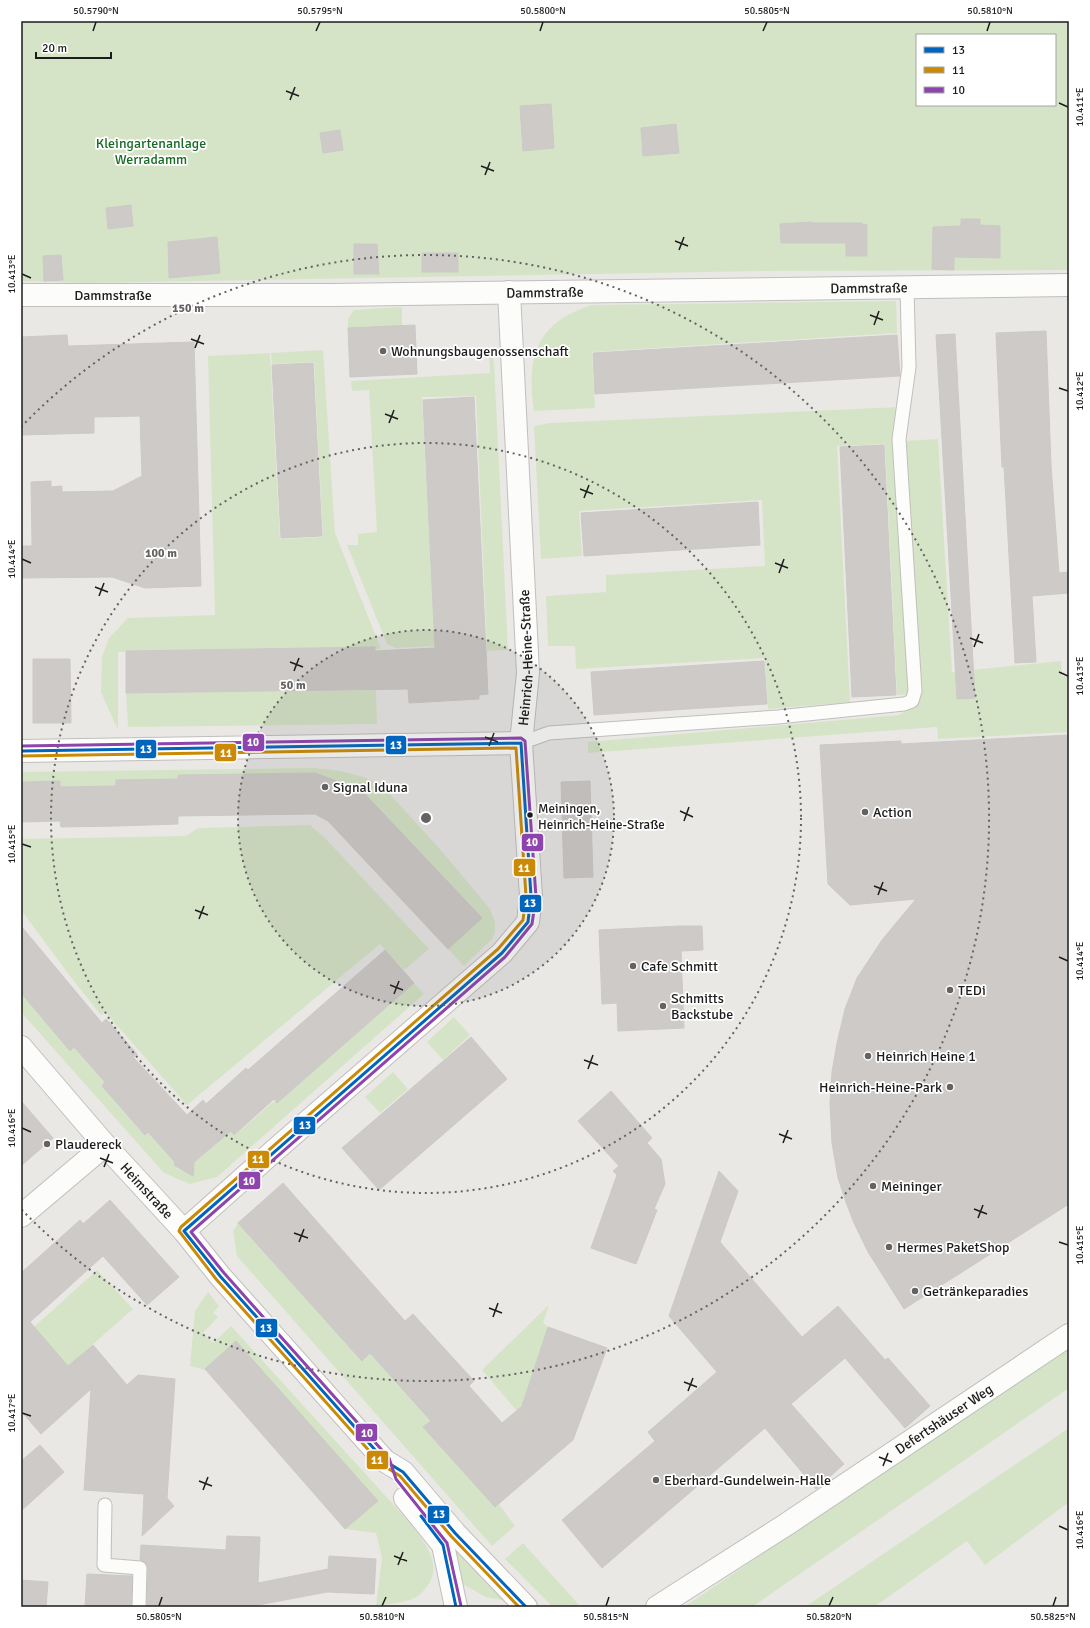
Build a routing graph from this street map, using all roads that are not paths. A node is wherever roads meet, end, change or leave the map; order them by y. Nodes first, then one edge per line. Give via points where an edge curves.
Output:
1 (1069, 285) edge
2 (907, 288) junction
3 (509, 292) junction
4 (21, 295) edge
5 (522, 742) junction
6 (21, 751) edge
7 (21, 1047) edge
8 (105, 1145) junction
9 (21, 1216) edge
10 (184, 1231) junction
11 (1069, 1335) edge
12 (385, 1461) junction
13 (105, 1504) dead end
14 (139, 1607) edge
15 (456, 1607) edge
16 (526, 1607) edge
17 (657, 1607) edge

1 - 2 street, Dammstraße
2 - 3 street, Dammstraße
2 - 5 lane via 909,367 899,439 915,691 912,700 904,704 778,717 549,733
3 - 4 street, Dammstraße
3 - 5 street, Heinrich-Heine-Straße via 528,673
5 - 6 street
5 - 10 street, Heinrich-Heine-Straße via 531,896 528,922 502,953
7 - 8 street, Heimstraße
8 - 9 street
8 - 10 street, Heimstraße
10 - 12 street, Heimstraße via 225,1282
11 - 17 street, Defertshäuser Weg via 787,1524
12 - 15 street, Heimstraße via 392,1481 443,1545
12 - 16 street, Heimstraße via 403,1472 455,1533
13 - 14 lane via 104,1565 140,1568

